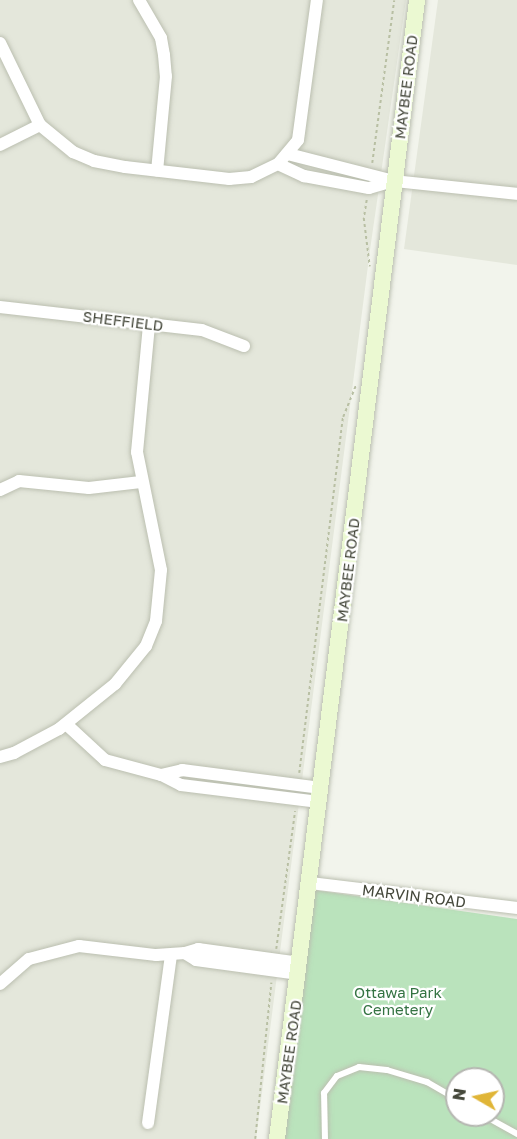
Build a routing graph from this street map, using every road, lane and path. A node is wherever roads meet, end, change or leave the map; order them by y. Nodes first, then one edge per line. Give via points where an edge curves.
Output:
1 (139, 0) edge
2 (317, 0) edge
3 (394, 0) edge
4 (417, 0) edge
5 (0, 43) edge
6 (40, 125) junction
7 (0, 145) edge
8 (288, 154) junction
9 (278, 164) junction
10 (324, 164) junction
11 (157, 171) junction
12 (371, 172) junction
13 (321, 180) junction
14 (394, 181) junction
15 (369, 188) junction
16 (517, 194) edge
17 (370, 274) dead end
18 (0, 307) edge
19 (149, 325) junction
20 (244, 346) dead end
21 (357, 381) dead end
22 (141, 482) junction
23 (0, 490) edge
24 (66, 724) junction
25 (0, 757) edge
26 (161, 775) junction
27 (232, 776) junction
28 (297, 784) junction
29 (231, 791) junction
30 (320, 795) junction
31 (296, 800) junction
32 (310, 884) junction
33 (517, 908) edge
34 (171, 956) junction
35 (273, 964) junction
36 (300, 968) junction
37 (0, 984) edge
38 (445, 1092) edge
39 (148, 1123) dead end
40 (255, 1139) edge
41 (277, 1139) edge
42 (325, 1139) edge

1 - 11 street via 161,38 166,75
2 - 8 street via 303,121 298,140
3 - 12 path
4 - 14 main road, MAYBEE ROAD
5 - 6 street
6 - 7 street
6 - 11 street via 56,141 94,161
8 - 9 street
8 - 10 street
9 - 11 street via 252,177
9 - 13 street
10 - 12 street
10 - 13 street
12 - 14 street
13 - 15 street
14 - 15 street
14 - 16 street
14 - 30 main road, MAYBEE ROAD
15 - 17 path via 364,219
18 - 19 street, SHEFFIELD
19 - 20 street, SHEFFIELD via 202,330
19 - 22 street via 137,452
21 - 28 path via 343,417
22 - 23 street via 90,488 20,481
22 - 24 street via 161,570 156,621 146,646 115,684
24 - 25 street via 38,742
24 - 26 street via 105,760
26 - 27 street via 182,770
26 - 29 street via 181,785
27 - 28 street
27 - 29 street
28 - 30 street
29 - 31 street
30 - 31 street
30 - 32 main road, MAYBEE ROAD
31 - 35 path via 284,908
32 - 33 street, MARVIN ROAD
32 - 36 main road, MAYBEE ROAD
34 - 35 street via 198,949
34 - 37 street via 80,946 29,960
34 - 39 street
35 - 36 street
35 - 40 path
36 - 41 main road, MAYBEE ROAD
38 - 42 lane via 427,1082 387,1070 359,1067 337,1076 324,1092

